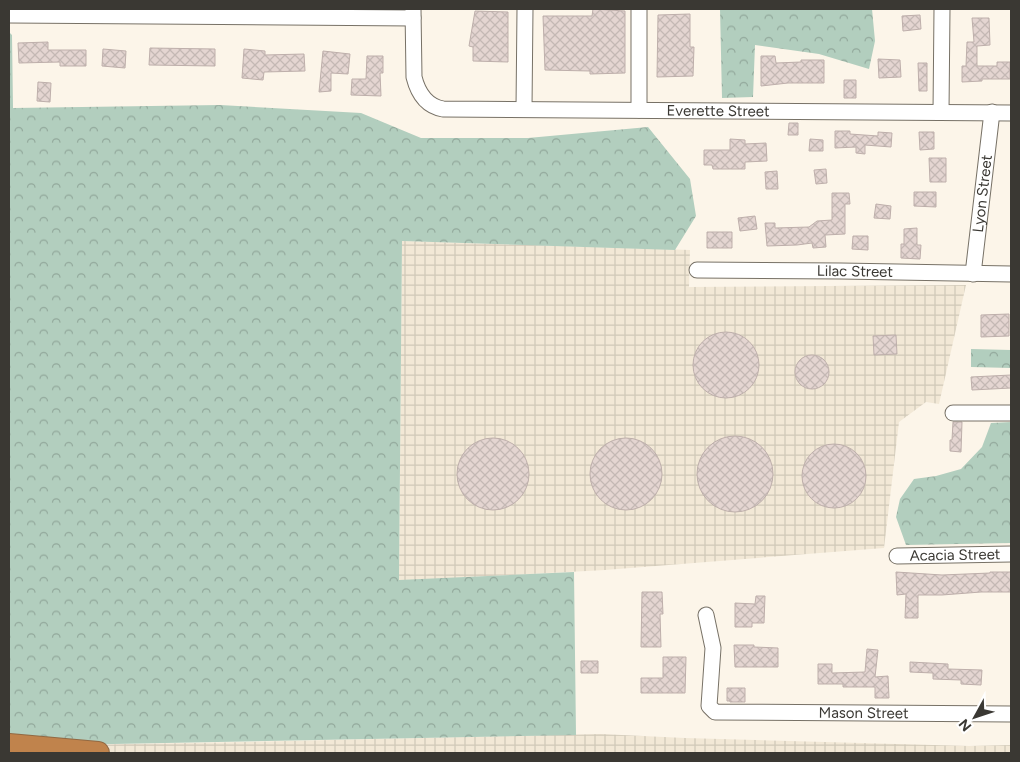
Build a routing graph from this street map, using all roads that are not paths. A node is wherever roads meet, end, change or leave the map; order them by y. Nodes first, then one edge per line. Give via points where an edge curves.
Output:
1 (525, 9) edge
2 (639, 9) edge
3 (942, 9) edge
4 (413, 13) edge
5 (9, 15) edge
6 (524, 108) junction
7 (639, 110) junction
8 (941, 112) junction
9 (992, 112) junction
10 (1011, 112) edge
11 (696, 270) dead end
12 (973, 274) junction
13 (1011, 274) edge
14 (953, 413) dead end
15 (1011, 413) edge
16 (1011, 554) edge
17 (897, 556) dead end
18 (706, 616) dead end
19 (1011, 714) edge
20 (9, 745) edge
21 (98, 753) edge

1 - 6 street
2 - 7 street
3 - 8 street
4 - 5 street
4 - 6 street, Everette Street via 414,77 426,101 443,109
6 - 7 street, Everette Street
7 - 8 street, Everette Street
8 - 9 street, Everette Street
9 - 10 street, Everette Street
9 - 12 street, Lyon Street
11 - 12 street, Lilac Street
12 - 13 street, Lilac Street
14 - 15 street
16 - 17 street, Acacia Street
18 - 19 street, Mason Street via 713,648 709,706 715,712
20 - 21 highway

